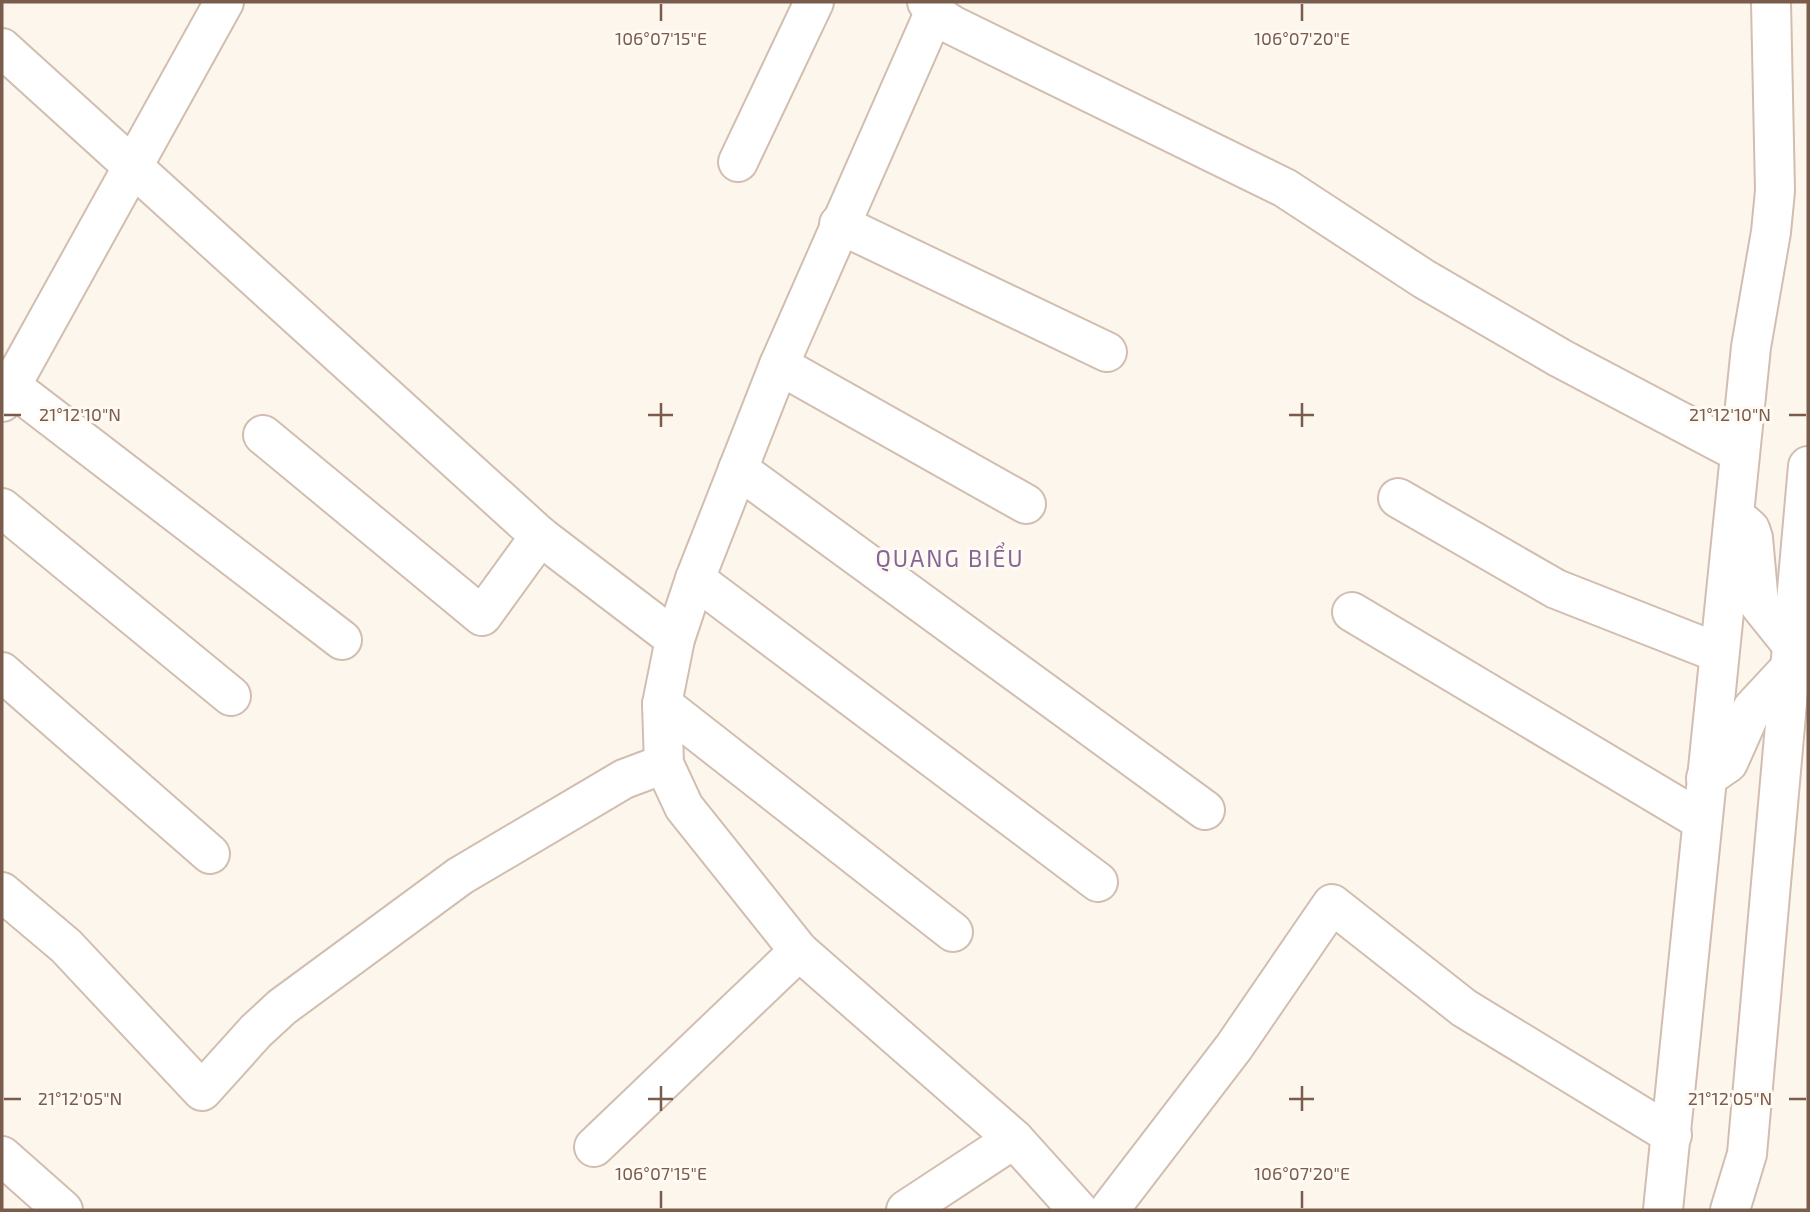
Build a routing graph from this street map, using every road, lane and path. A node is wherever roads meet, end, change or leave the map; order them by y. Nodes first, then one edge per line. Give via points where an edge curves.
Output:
1 (224, 2) edge
2 (814, 2) edge
3 (1771, 2) edge
4 (931, 7) edge
5 (2, 48) edge
6 (738, 162) dead end
7 (132, 166) junction
8 (839, 224) junction
9 (1107, 352) dead end
10 (779, 365) junction
11 (6, 394) edge
12 (263, 435) dead end
13 (1740, 453) junction
14 (1808, 466) edge
15 (738, 469) junction
16 (1398, 498) dead end
17 (1026, 504) dead end
18 (2, 508) edge
19 (1733, 520) junction
20 (540, 536) junction
21 (695, 579) junction
22 (1352, 612) dead end
23 (675, 639) junction
24 (342, 640) dead end
25 (1719, 653) junction
26 (1791, 656) junction
27 (2, 672) edge
28 (231, 696) dead end
29 (662, 704) junction
30 (664, 764) junction
31 (1706, 778) junction
32 (1205, 810) dead end
33 (1702, 821) junction
34 (211, 854) dead end
35 (1098, 882) dead end
36 (2, 892) edge
37 (953, 932) dead end
38 (799, 951) junction
39 (1672, 1135) junction
40 (1014, 1139) junction
41 (594, 1147) dead end
42 (2, 1156) edge
43 (63, 1210) edge
44 (905, 1210) edge
45 (1077, 1210) edge
46 (1109, 1210) edge
47 (1662, 1210) edge
48 (1730, 1210) edge

1 - 7 street
2 - 6 street
3 - 13 street via 1775,191
4 - 8 street
4 - 13 street via 952,25 1284,188 1424,279 1560,358
5 - 7 street
7 - 11 street
7 - 20 street
8 - 9 street
8 - 10 street
10 - 15 street
10 - 17 street
11 - 24 street
12 - 20 street via 482,616
13 - 19 street
14 - 26 street
15 - 21 street
15 - 32 street
16 - 25 street via 1556,589
18 - 28 street
19 - 25 street
19 - 26 street via 1750,529 1759,604
20 - 23 street
21 - 23 street
21 - 35 street
22 - 33 street
23 - 29 street
25 - 31 street
26 - 31 street via 1752,709 1728,763
26 - 48 street via 1747,1154
27 - 34 street
29 - 30 street
29 - 37 street
30 - 36 street via 624,779 460,876 282,1007 202,1091 66,946
30 - 38 street via 684,807
31 - 33 street
33 - 39 street
38 - 40 street
38 - 41 street
39 - 46 street via 1464,1008 1332,904 1234,1047
39 - 47 street
40 - 44 street
40 - 45 street
42 - 43 street

